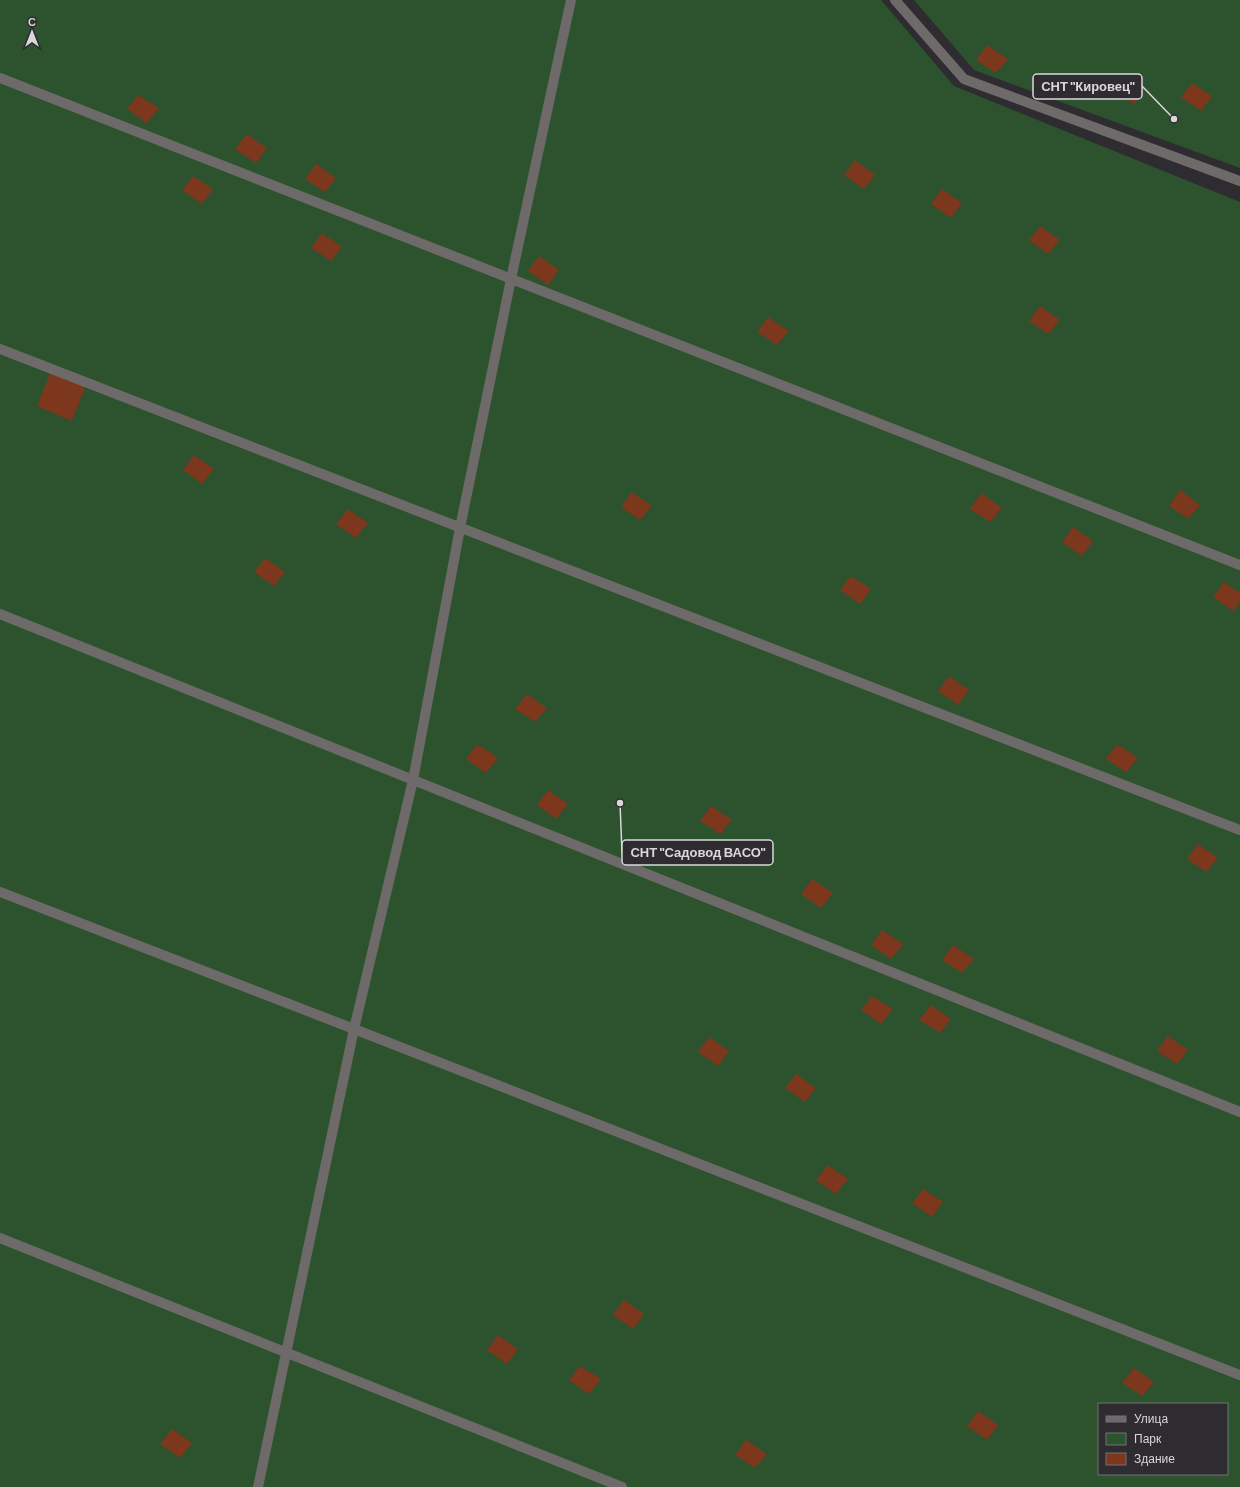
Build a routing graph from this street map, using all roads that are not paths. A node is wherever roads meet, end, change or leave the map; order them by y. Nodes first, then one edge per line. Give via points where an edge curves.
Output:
1 (571, 0) edge
2 (895, 0) edge
3 (0, 78) edge
4 (1240, 181) edge
5 (511, 279) junction
6 (0, 349) edge
7 (460, 528) junction
8 (1240, 565) edge
9 (0, 614) edge
10 (413, 780) junction
11 (1240, 830) edge
12 (0, 892) edge
13 (354, 1028) junction
14 (1240, 1112) edge
15 (0, 1238) edge
16 (286, 1352) junction
17 (1240, 1375) edge
18 (258, 1487) edge
19 (622, 1487) edge

1 - 5 lane
2 - 4 lane via 964,79
3 - 5 lane
5 - 7 lane
5 - 8 lane
6 - 7 lane
7 - 10 lane
7 - 11 lane
9 - 10 lane
10 - 13 lane
10 - 14 lane
12 - 13 lane
13 - 16 lane
13 - 17 lane
15 - 16 lane
16 - 18 lane
16 - 19 lane

